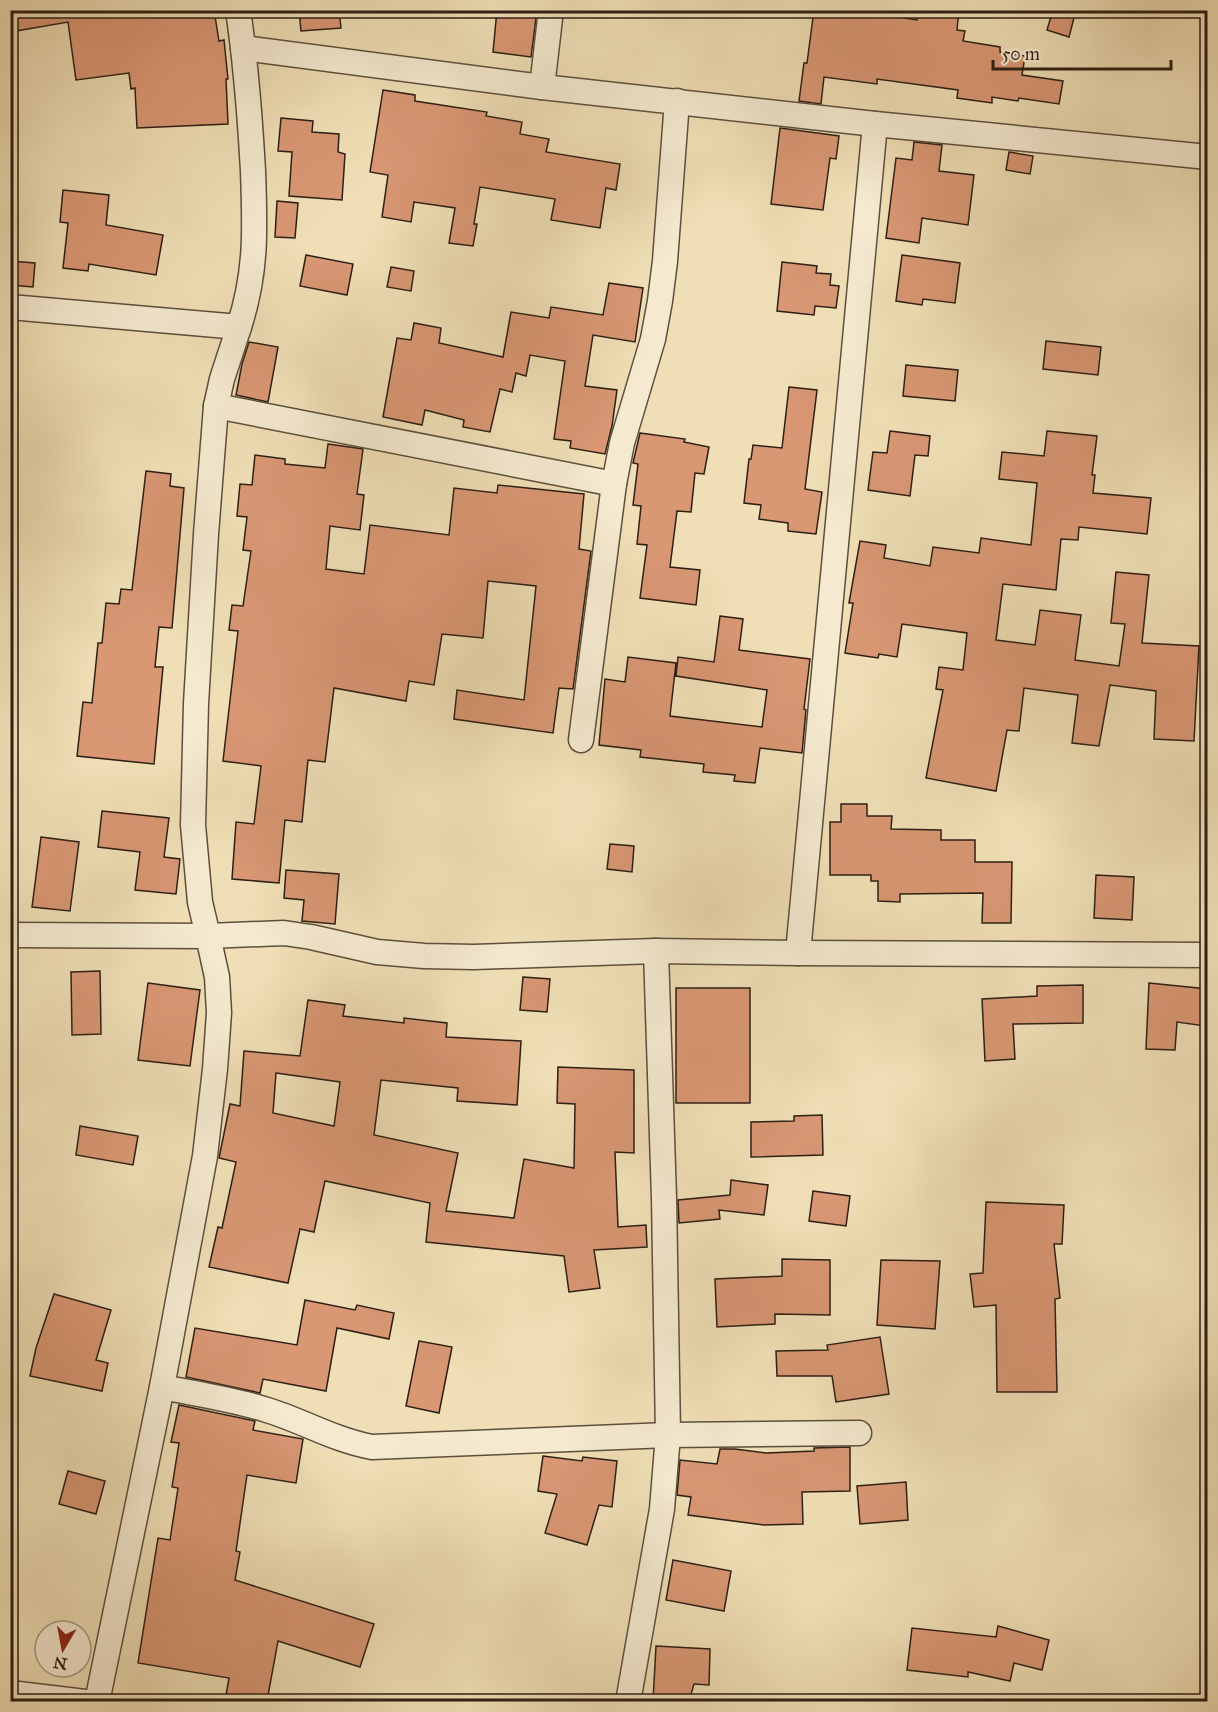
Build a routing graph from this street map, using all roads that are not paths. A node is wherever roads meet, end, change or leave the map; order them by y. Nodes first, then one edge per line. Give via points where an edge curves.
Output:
1 (238, 10) edge
2 (551, 10) edge
3 (243, 48) junction
4 (542, 87) junction
5 (677, 101) junction
6 (875, 124) junction
7 (1208, 158) edge
8 (10, 307) edge
9 (239, 327) junction
10 (216, 406) junction
11 (614, 484) junction
12 (581, 740) dead end
13 (10, 935) edge
14 (208, 936) junction
15 (656, 951) junction
16 (798, 953) junction
17 (1208, 954) edge
18 (162, 1387) junction
19 (859, 1433) dead end
20 (668, 1435) junction
21 (10, 1693) edge
22 (85, 1701) edge
23 (97, 1701) edge
24 (628, 1701) edge

1 - 3 street
2 - 4 street
3 - 4 street
3 - 9 street via 251,142 254,265
4 - 5 street
5 - 6 street
5 - 11 street via 660,301
6 - 7 street
6 - 16 street
8 - 9 street
9 - 10 street
10 - 11 street
10 - 14 street via 196,692 193,814 195,870
11 - 12 street
13 - 14 street
14 - 15 street via 284,933 377,952 424,956
14 - 18 street via 217,977 216,1069 206,1156
15 - 16 street
15 - 20 street
16 - 17 street
18 - 20 street via 248,1404 336,1438 372,1447
18 - 23 street
19 - 20 street
20 - 24 street via 662,1509
21 - 22 street

